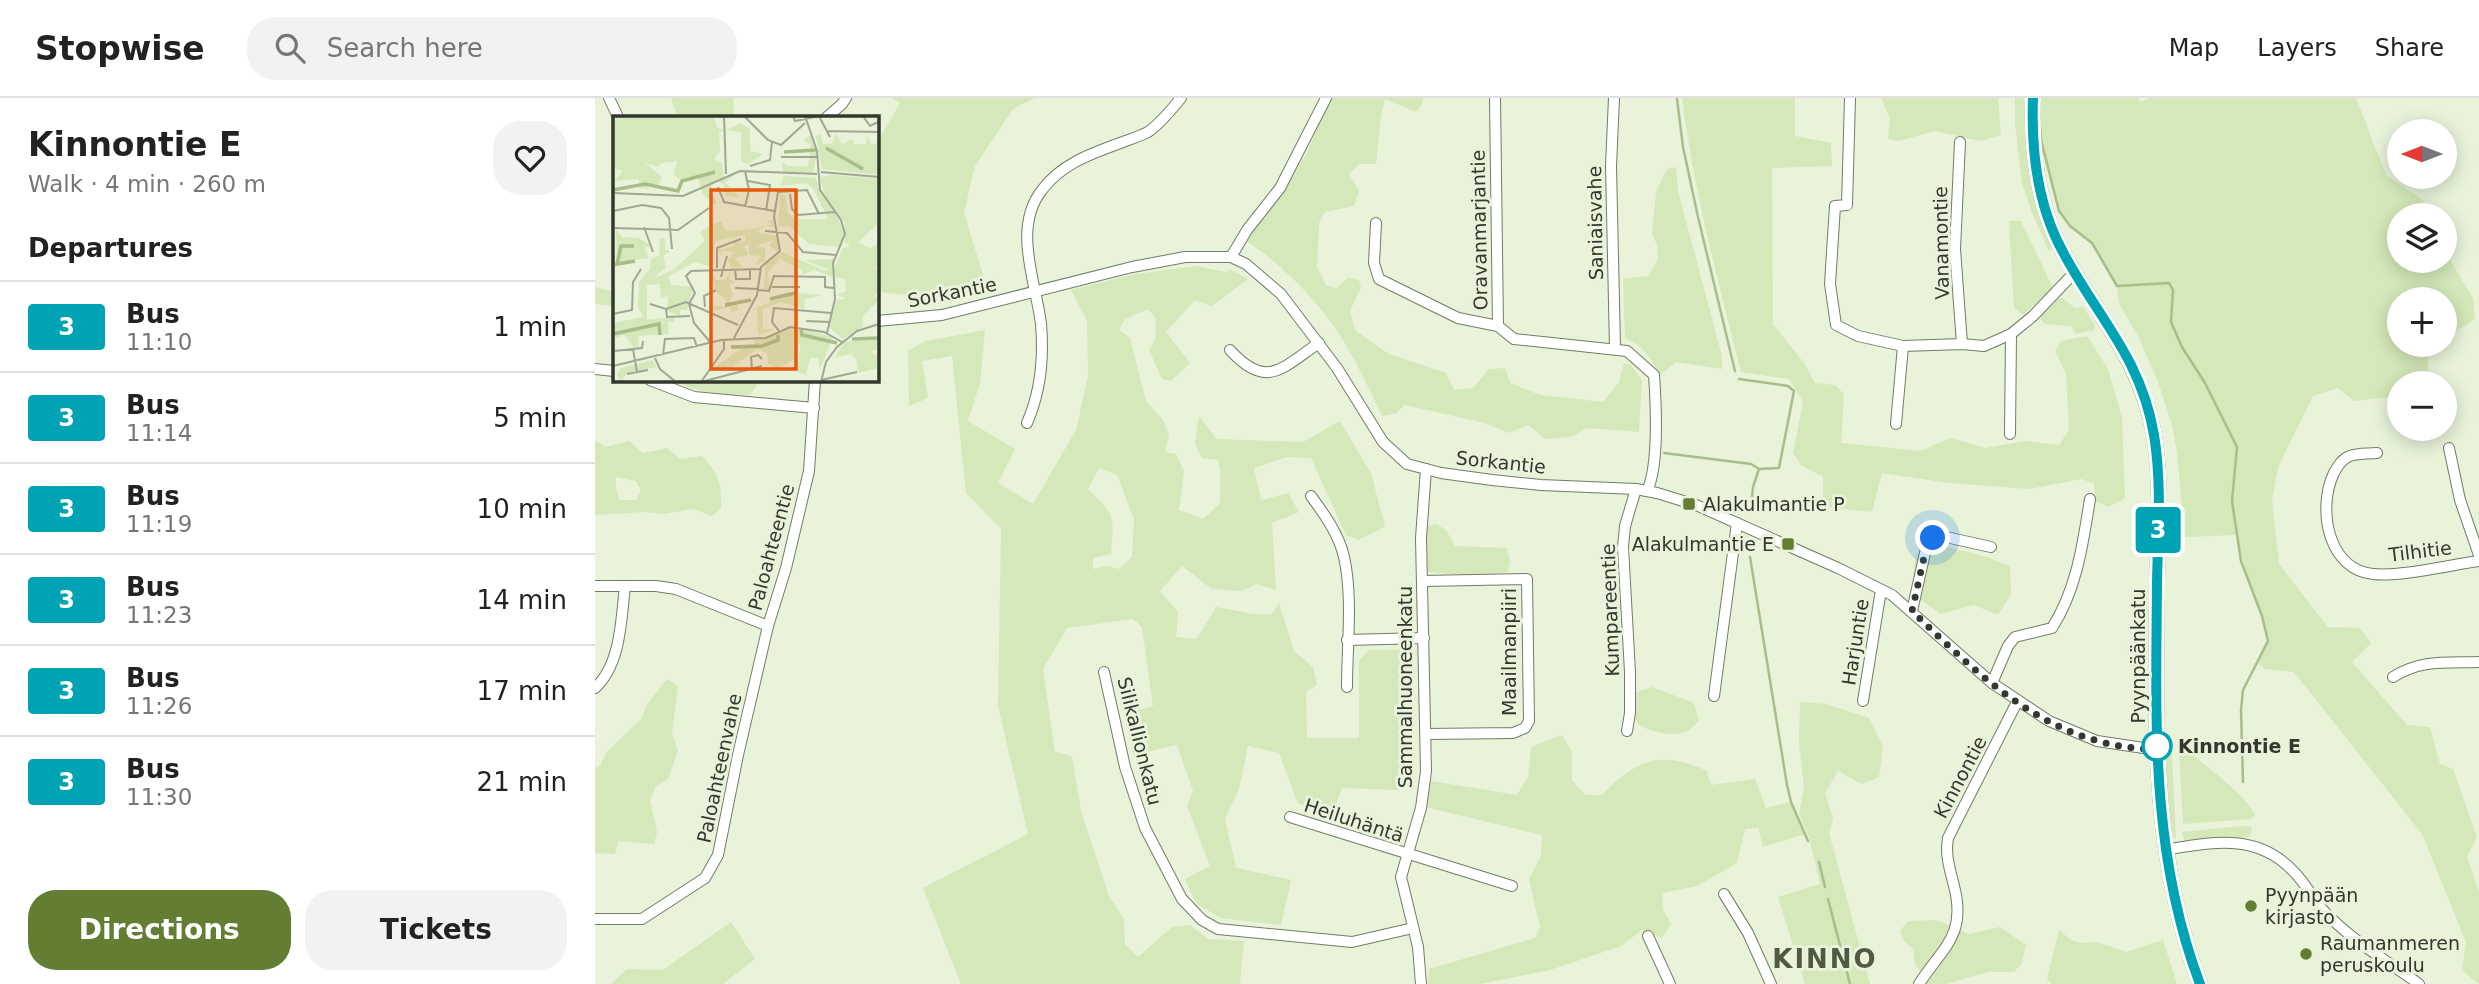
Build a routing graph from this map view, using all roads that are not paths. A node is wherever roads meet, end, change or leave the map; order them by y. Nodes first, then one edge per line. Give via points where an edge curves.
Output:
1 (609, 98) edge
2 (846, 98) edge
3 (1181, 98) edge
4 (1326, 98) edge
5 (1496, 98) edge
6 (1614, 98) edge
7 (1850, 98) edge
8 (2033, 98) edge
9 (618, 116) edge
10 (828, 116) edge
11 (1960, 142) dead end
12 (1375, 223) dead end
13 (1231, 257) junction
14 (2075, 272) junction
15 (1036, 292) junction
16 (879, 321) edge
17 (1498, 327) junction
18 (2011, 334) junction
19 (1319, 344) junction
20 (1962, 344) junction
21 (1903, 346) junction
22 (1615, 348) junction
23 (1230, 350) dead end
24 (595, 369) edge
25 (613, 371) edge
26 (655, 382) edge
27 (815, 382) edge
28 (814, 408) junction
29 (1027, 423) dead end
30 (1896, 424) dead end
31 (2010, 434) dead end
32 (2449, 449) dead end
33 (2377, 453) dead end
34 (1426, 470) junction
35 (1641, 490) junction
36 (1311, 496) dead end
37 (2090, 499) dead end
38 (1737, 523) junction
39 (1991, 547) dead end
40 (2479, 555) edge
41 (2479, 561) edge
42 (1422, 581) junction
43 (595, 586) edge
44 (625, 586) junction
45 (1881, 590) junction
46 (1912, 611) junction
47 (768, 626) junction
48 (1424, 638) junction
49 (1347, 640) junction
50 (2479, 662) edge
51 (1104, 672) dead end
52 (2393, 677) dead end
53 (1991, 683) junction
54 (1347, 687) dead end
55 (595, 688) edge
56 (1714, 696) dead end
57 (1863, 701) dead end
58 (2017, 702) junction
59 (1627, 731) dead end
60 (1426, 734) junction
61 (2157, 750) junction
62 (1290, 817) dead end
63 (2164, 850) junction
64 (1408, 855) junction
65 (1512, 886) dead end
66 (1724, 894) dead end
67 (595, 919) edge
68 (1413, 928) junction
69 (1648, 936) dead end
70 (1420, 984) edge
71 (1670, 984) edge
72 (1771, 984) edge
73 (1919, 984) edge
74 (2200, 984) edge
75 (2419, 984) edge

1 - 9 street
2 - 10 street
3 - 15 street via 1147,132 1070,163 1040,192 1028,227
4 - 13 street via 1280,188
5 - 17 street, Oravanmarjantie
6 - 22 street, Saniaisvahe
7 - 21 street via 1847,205 1835,206 1830,284 1836,325 1858,336
8 - 14 main road, Pyynpäänkatu via 2038,181 2052,227
11 - 20 street, Vanamontie via 1955,249
12 - 17 street via 1378,279 1458,318
13 - 15 street, Sorkantie via 1174,259
13 - 19 street, Sorkantie via 1281,294
14 - 18 street
14 - 61 main road, Pyynpäänkatu via 2128,357 2154,435
15 - 16 street, Sorkantie via 941,315
15 - 29 street via 1042,373
17 - 22 street, Oravanmarjantie via 1514,339
18 - 20 street via 1984,346
18 - 31 street
19 - 23 street via 1281,371 1261,372 1244,365
19 - 34 street, Sorkantie via 1383,442 1407,464
20 - 21 street
21 - 30 street
22 - 35 street, Oravanmarjantie via 1627,351 1654,375 1651,482
24 - 25 street
26 - 28 street via 694,397
27 - 28 street, Paloahteentie
28 - 47 street, Paloahteentie via 807,481
32 - 40 street
33 - 41 street, Tilhitie via 2348,456 2334,470 2325,496 2325,522 2335,548 2352,567 2372,574
34 - 35 street, Sorkantie via 1541,485
34 - 42 street, Sammalhuoneenkatu
35 - 38 street, Sorkantie via 1696,505
35 - 59 street, Kumpareentie via 1625,526 1623,547 1630,672
36 - 49 street via 1344,555
37 - 53 street via 2082,551 2064,609 2052,628 2015,637
38 - 45 street, Sorkantie
38 - 56 street
39 - 46 street via 1933,538 1927,544
42 - 48 street, Sammalhuoneenkatu
42 - 60 street, Maailmanpiiri via 1527,579 1529,720 1525,728 1513,733
43 - 44 street, Paloahteentie
44 - 47 street, Paloahteentie via 676,589
44 - 55 street via 613,664
45 - 46 street, Sorkantie
45 - 57 street, Harjuntie
46 - 53 street, Sorkantie
47 - 67 street, Paloahteenvahe via 718,855 705,878 642,919
48 - 49 street
48 - 60 street, Sammalhuoneenkatu
49 - 54 street
50 - 52 street via 2429,663 2408,667
51 - 68 street, Silikallionkatu via 1125,766 1145,828 1182,899 1202,920 1218,929 1352,942
53 - 58 street, Sorkantie
58 - 61 street, Sorkantie via 2097,741
58 - 73 street, Kinnontie via 1948,838 1946,857 1957,902 1955,931
60 - 64 street, Sammalhuoneenkatu via 1424,793
61 - 63 main road, Pyynpäänkatu
62 - 64 street, Heiluhäntä
63 - 74 main road, Pyynpäänkatu via 2177,913
63 - 75 street via 2232,843 2267,849 2295,872 2350,935
64 - 65 street, Heiluhäntä
64 - 68 street, Sammalhuoneenkatu via 1401,877
66 - 72 street
68 - 70 street, Sammalhuoneenkatu
69 - 71 street

